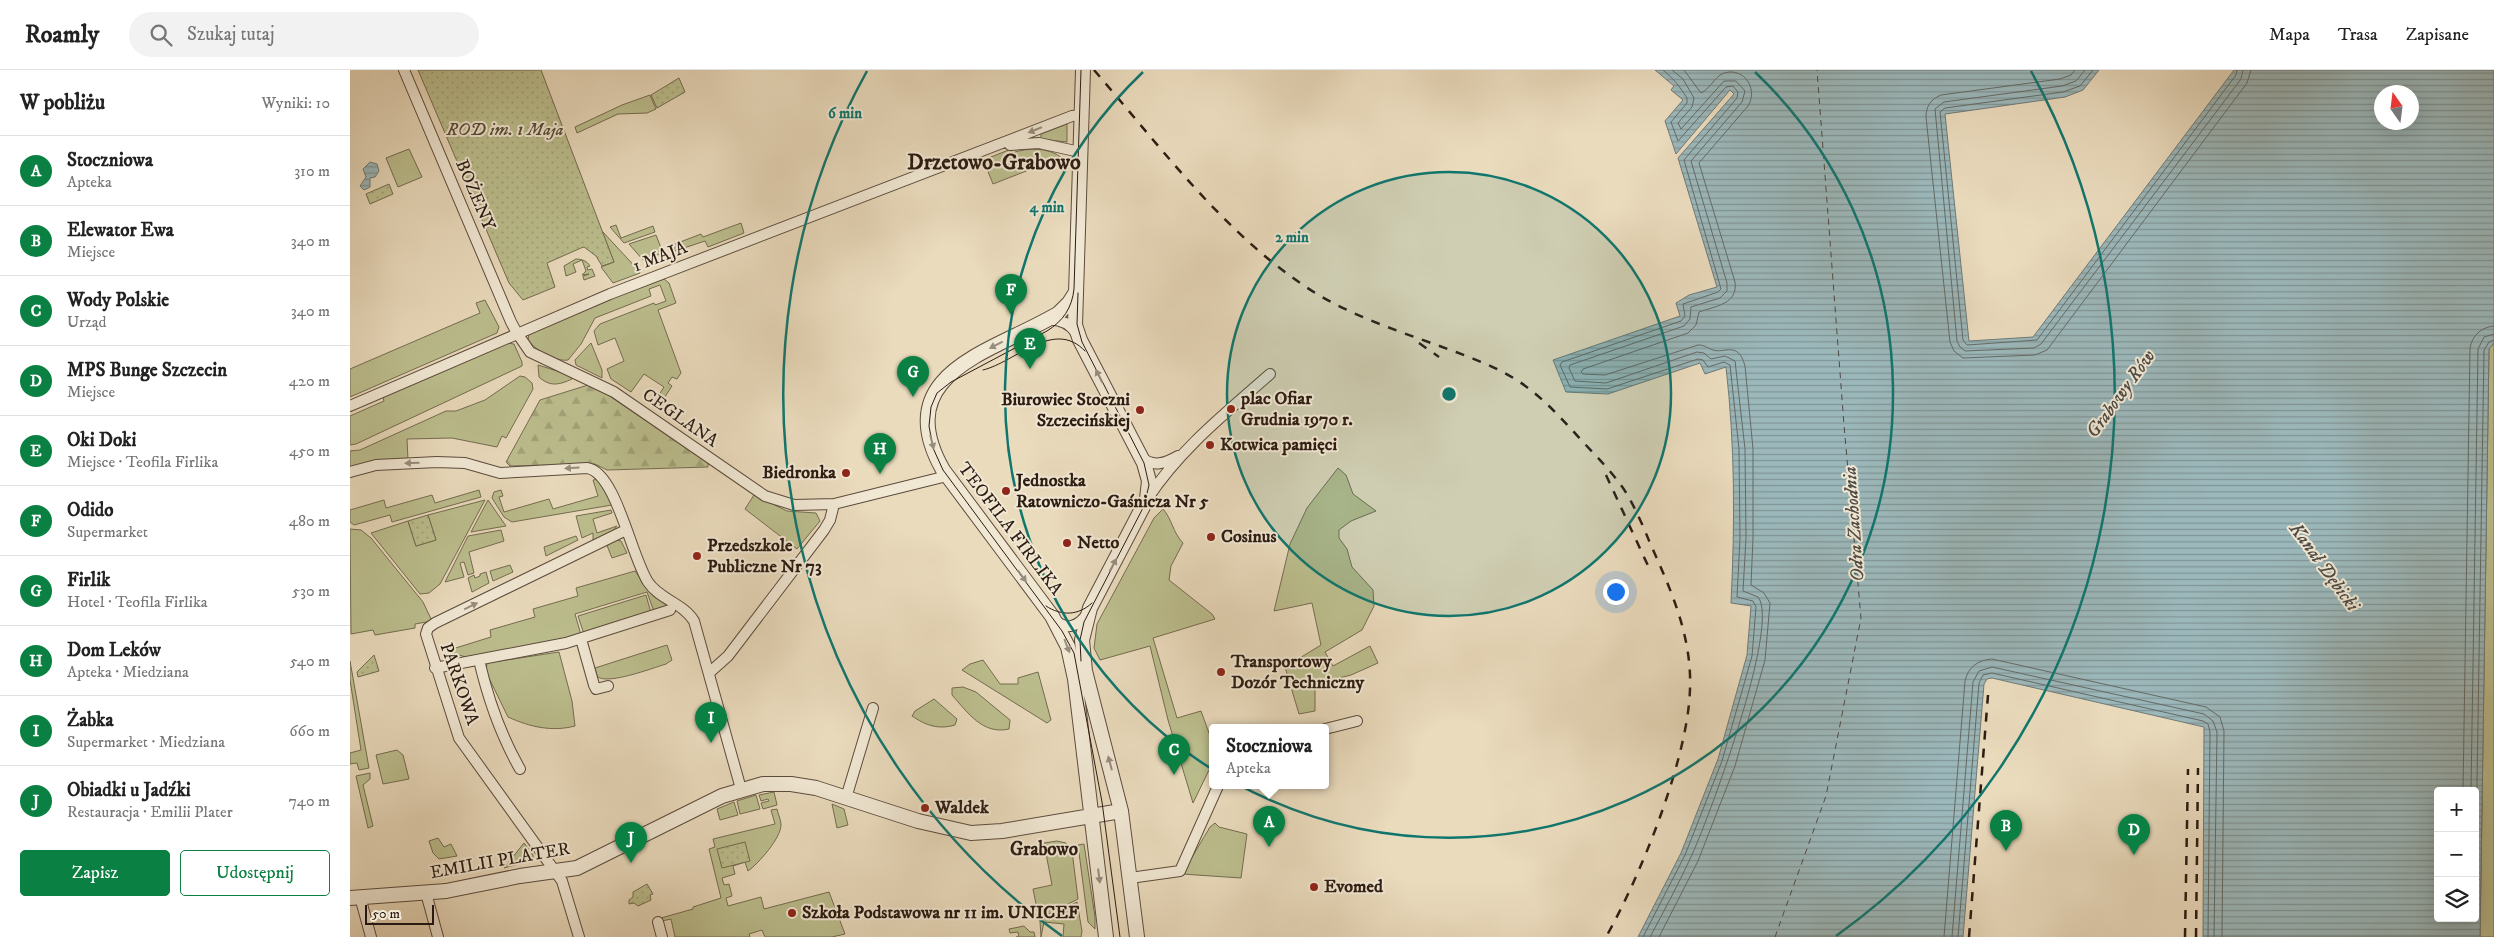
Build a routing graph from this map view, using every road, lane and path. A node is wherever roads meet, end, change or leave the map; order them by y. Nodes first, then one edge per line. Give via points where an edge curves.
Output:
1 (404, 70) edge
2 (1083, 70) edge
3 (1081, 115) junction
4 (987, 150) junction
5 (1080, 152) junction
6 (1076, 291) junction
7 (1043, 322) junction
8 (517, 334) junction
9 (1080, 340) junction
10 (1270, 374) dead end
11 (350, 406) edge
12 (1139, 454) junction
13 (1184, 454) junction
14 (350, 472) edge
15 (947, 476) junction
16 (1146, 500) junction
17 (834, 504) junction
18 (626, 530) junction
19 (1090, 608) junction
20 (670, 610) dead end
21 (1052, 616) junction
22 (582, 639) junction
23 (479, 660) junction
24 (435, 668) junction
25 (709, 673) junction
26 (608, 686) dead end
27 (873, 708) dead end
28 (1357, 721) dead end
29 (1329, 728) edge
30 (520, 769) dead end
31 (741, 789) junction
32 (1217, 789) edge
33 (846, 798) junction
34 (1121, 811) junction
35 (1092, 816) junction
36 (556, 871) junction
37 (1130, 878) junction
38 (426, 893) junction
39 (355, 897) edge
40 (1103, 913) junction
41 (658, 922) dead end
42 (371, 937) edge
43 (438, 937) edge
44 (578, 937) edge
45 (662, 937) edge
46 (1098, 937) edge
47 (1106, 937) edge
48 (1137, 937) edge

1 - 8 street, BOŻENY
2 - 3 street
3 -> 4 street, 1 MAJA
3 - 5 street
4 - 5 street, 1 MAJA via 1032,143
4 - 8 street, 1 MAJA via 610,294
5 - 6 street
6 - 7 street, TEOFILA FIRLIKA via 1064,309
6 - 9 street via 1075,320
7 - 9 street via 1058,320 1067,323
7 -> 15 street, TEOFILA FIRLIKA via 958,366 937,388 930,411 930,433 936,457
8 - 11 street, 1 MAJA
8 - 17 street, CEGLANA via 530,352 610,389 765,496 794,505
12 -> 9 street
10 - 13 street
12 - 13 street via 1144,461 1156,464
12 - 16 street via 1149,480
13 - 16 street
18 -> 14 street via 611,489 600,473 587,468 500,473 465,463 437,462 376,465
15 - 17 street, CEGLANA
15 -> 21 street, TEOFILA FIRLIKA
19 -> 16 street
17 - 25 street via 824,530 728,656
24 -> 18 street, PARKOWA via 426,637 428,628
18 - 25 street via 650,585 692,618
19 - 21 street via 1081,622 1071,627 1061,625
34 -> 19 street via 1084,660 1082,636
20 - 22 street
21 -> 35 street, TEOFILA FIRLIKA via 1073,662
22 - 23 street
22 - 26 street via 594,686 600,689
23 - 24 street
23 - 30 street via 489,702
24 - 36 street, PARKOWA via 463,744
25 - 31 street
27 - 33 street
28 - 29 street
31 - 33 street, EMILII PLATER via 763,784 791,784
31 - 36 street, EMILII PLATER via 683,814 586,864
32 - 37 street via 1180,871
33 - 35 street, EMILII PLATER via 924,823 971,832 1002,832
34 - 35 street
34 - 37 street
35 -> 40 street, TEOFILA FIRLIKA
36 - 38 street, EMILII PLATER
36 - 44 street, PARKOWA via 565,889
37 - 48 street
38 - 39 street, EMILII PLATER
38 - 43 street
39 - 42 street
40 - 46 street, TEOFILA FIRLIKA
40 - 47 street, TEOFILA FIRLIKA
41 - 45 street

